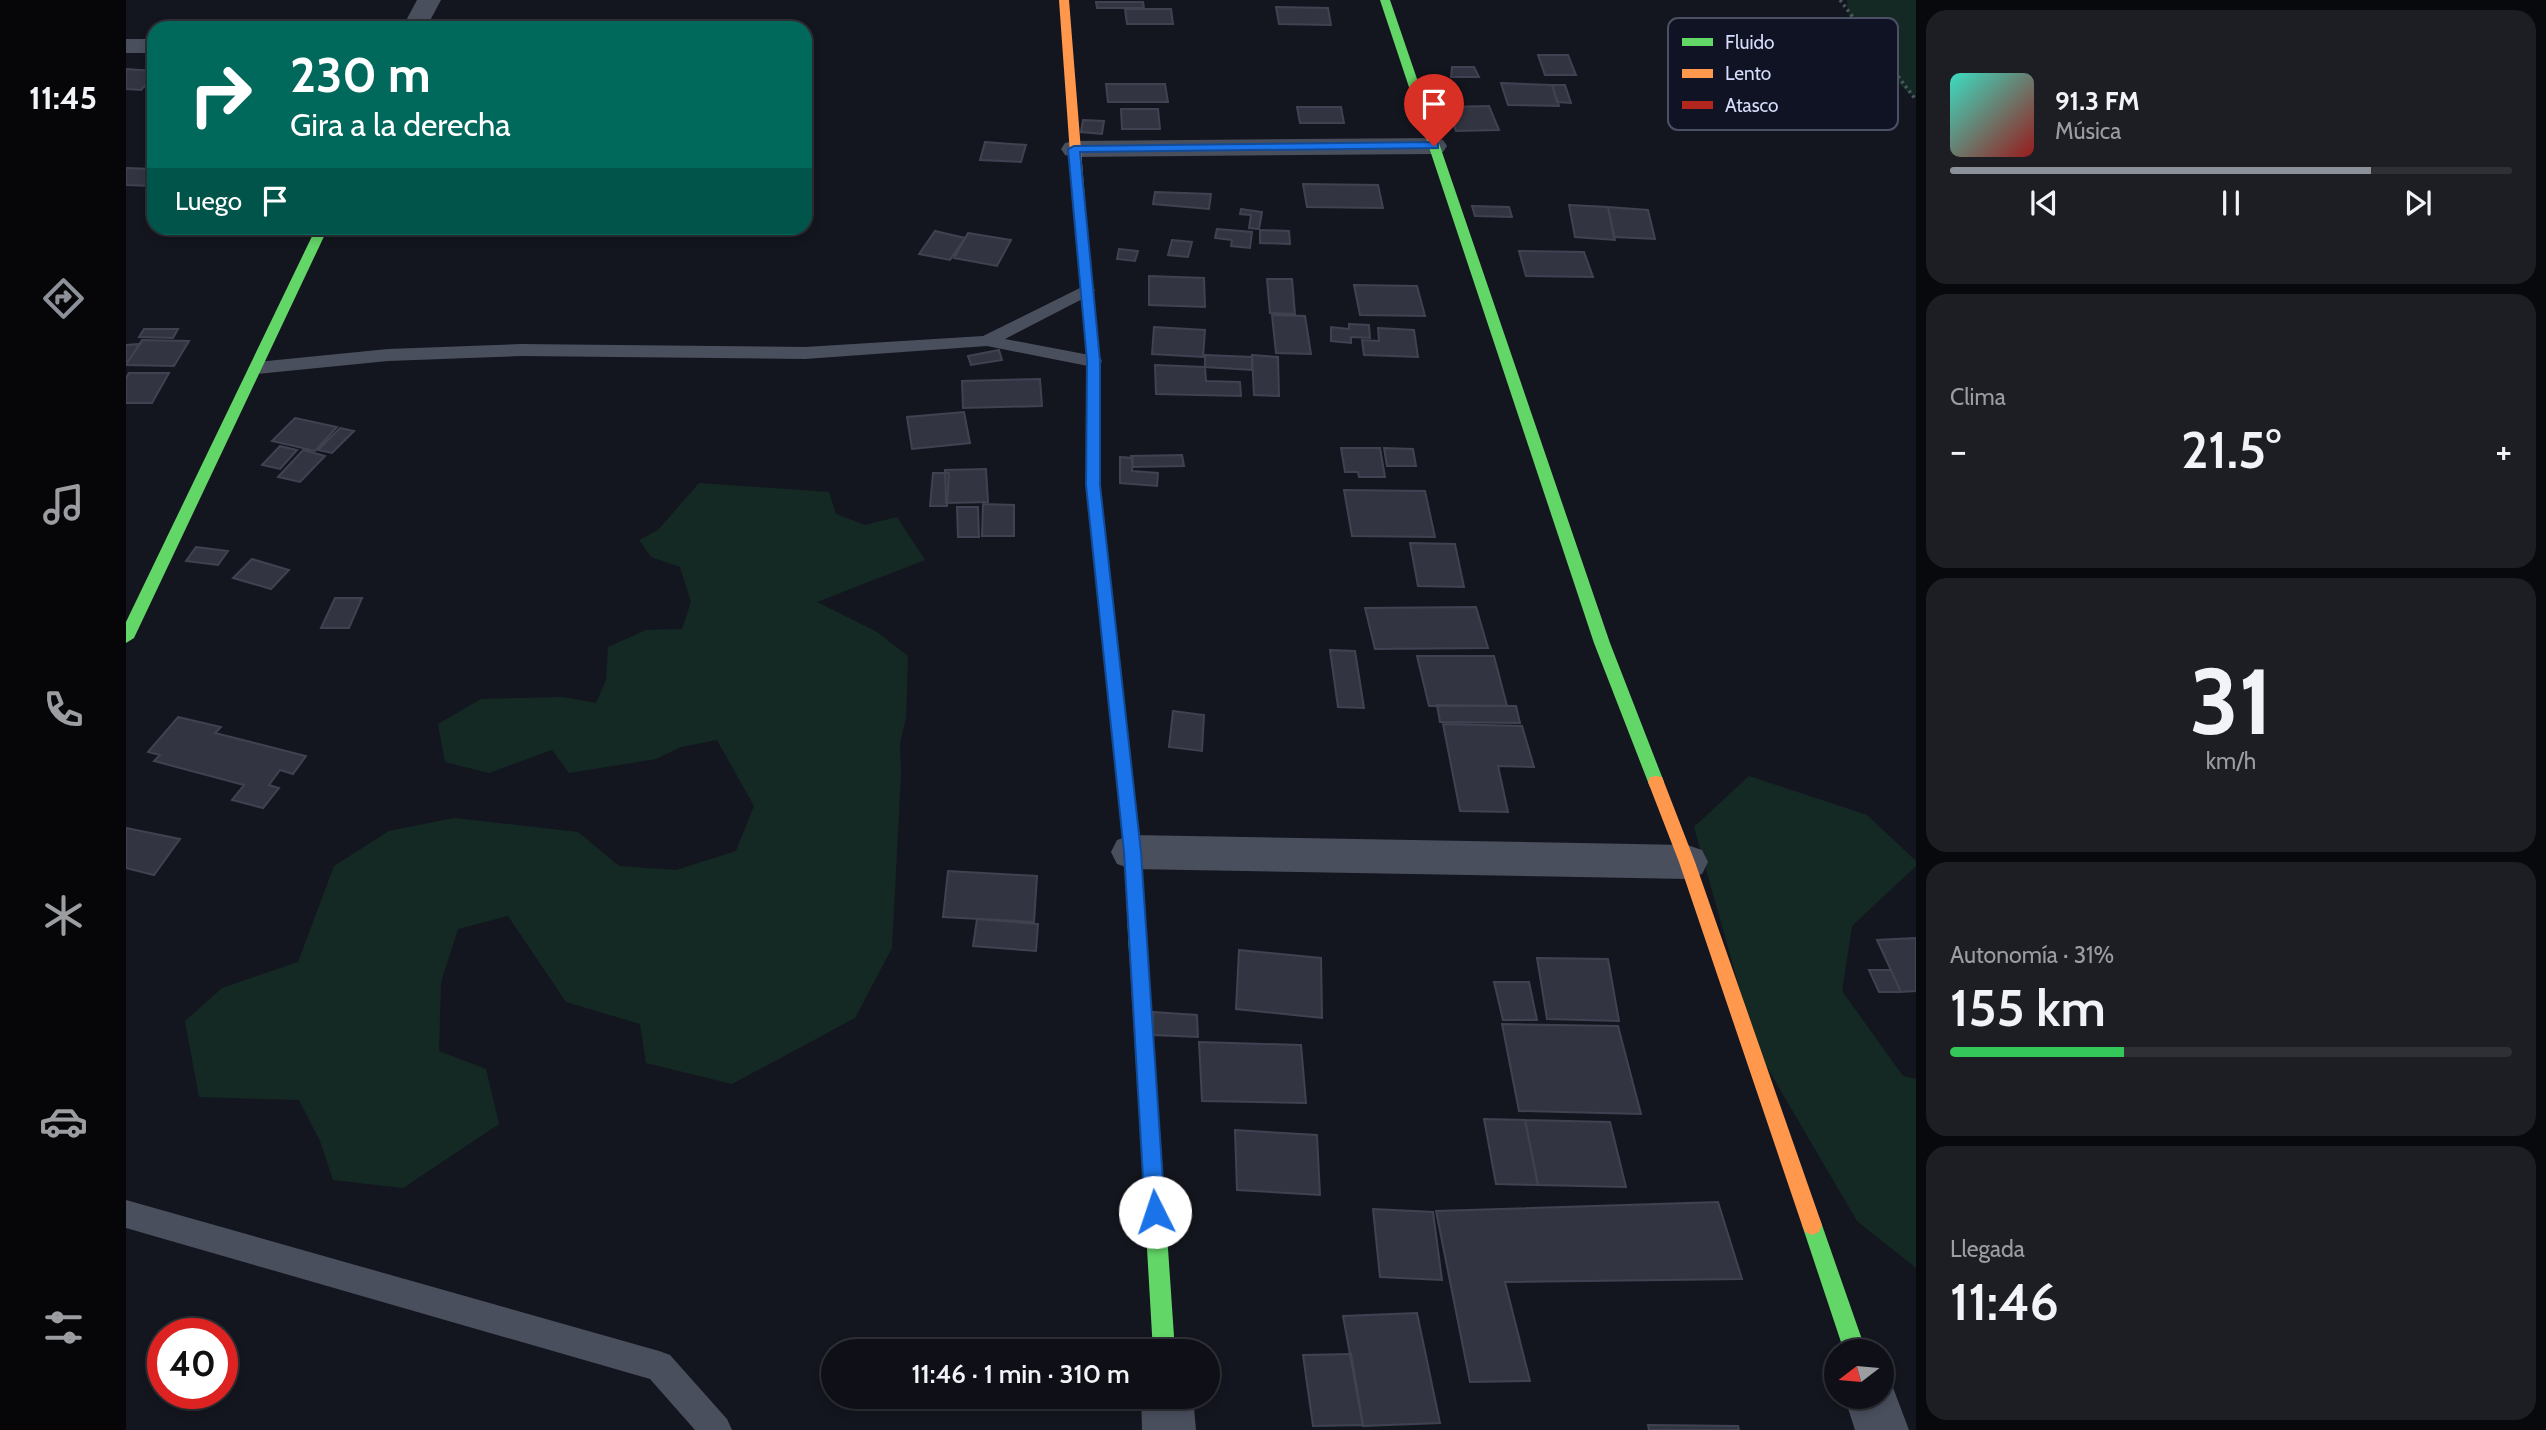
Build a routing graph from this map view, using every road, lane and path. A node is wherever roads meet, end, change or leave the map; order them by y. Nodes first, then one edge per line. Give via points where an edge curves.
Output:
1 (429, 0) edge
2 (1064, 0) edge
3 (1385, 0) edge
4 (1840, 0) edge
5 (1854, 18) edge
6 (418, 21) edge
7 (126, 46) edge
8 (147, 46) edge
9 (1898, 76) edge
10 (1916, 100) edge
11 (1434, 146) junction
12 (1074, 149) junction
13 (319, 235) edge
14 (1086, 290) junction
15 (987, 341) junction
16 (1093, 361) junction
17 (257, 368) junction
18 (128, 629) edge
19 (1132, 852) junction
20 (1687, 862) junction
21 (126, 1214) edge
22 (1163, 1339) edge
23 (1850, 1339) edge
24 (1168, 1409) edge
25 (1875, 1409) edge
26 (716, 1430) edge
27 (1169, 1430) edge
28 (1882, 1430) edge

1 - 6 street
2 - 12 street
3 - 11 street
4 - 5 path
7 - 8 street
9 - 10 path
11 - 12 street
11 - 20 street via 1602,643
12 - 14 street
13 - 17 street
14 - 15 lane
14 - 16 street
15 - 16 lane
15 - 17 lane via 805,353 482,351
16 - 19 street via 1093,485
17 - 18 street
19 - 20 street
19 - 22 street
20 - 23 street
21 - 26 lane via 659,1366
24 - 27 street
25 - 28 street

